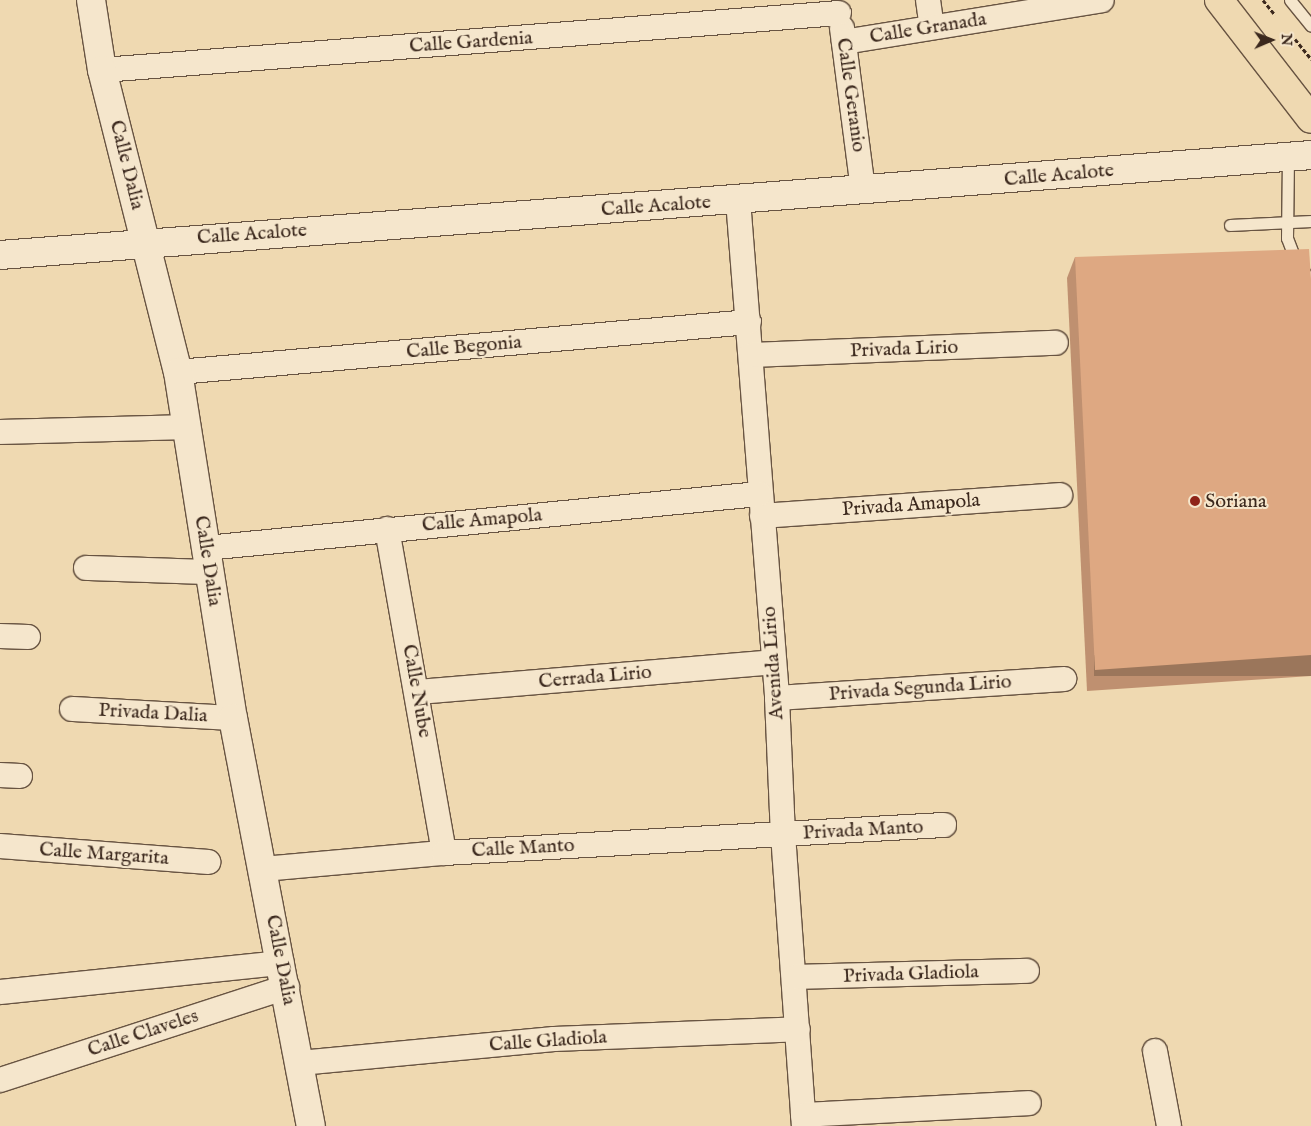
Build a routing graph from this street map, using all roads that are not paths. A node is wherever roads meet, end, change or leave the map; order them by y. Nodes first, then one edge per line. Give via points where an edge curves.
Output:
1 (91, 0) edge
2 (928, 0) edge
3 (1102, 0) edge
4 (1219, 0) edge
5 (1290, 0) edge
6 (1067, 3) edge
7 (838, 7) edge
8 (1311, 26) edge
9 (932, 27) junction
10 (844, 42) junction
11 (102, 70) junction
12 (1311, 119) edge
13 (1299, 156) edge
14 (863, 190) junction
15 (738, 200) junction
16 (1311, 221) edge
17 (1285, 223) junction
18 (1230, 225) dead end
19 (147, 242) junction
20 (0, 255) edge
21 (1311, 282) edge
22 (749, 322) junction
23 (1056, 343) dead end
24 (752, 355) junction
25 (178, 372) junction
26 (187, 427) junction
27 (0, 432) edge
28 (1060, 495) dead end
29 (760, 505) junction
30 (388, 529) junction
31 (208, 560) junction
32 (86, 568) dead end
33 (0, 636) edge
34 (28, 637) dead end
35 (773, 662) junction
36 (1064, 679) dead end
37 (418, 692) junction
38 (777, 698) junction
39 (72, 708) dead end
40 (233, 718) junction
41 (944, 825) dead end
42 (782, 834) junction
43 (0, 846) edge
44 (444, 853) junction
45 (208, 862) dead end
46 (263, 869) junction
47 (1027, 971) dead end
48 (285, 975) junction
49 (795, 977) junction
50 (0, 992) edge
51 (798, 1030) junction
52 (1155, 1051) dead end
53 (300, 1062) junction
54 (0, 1080) edge
55 (1030, 1104) dead end
56 (803, 1120) edge
57 (311, 1126) edge
58 (1169, 1126) edge

1 - 11 street, Calle Dalia
2 - 9 street
3 - 6 street, Calle Granada
4 - 12 main road
5 - 8 lane
6 - 9 street, Calle Granada
7 - 10 street, Calle Geranio
7 - 11 street, Calle Gardenia
9 - 10 street, Calle Granada
10 - 14 street, Calle Geranio
11 - 19 street, Calle Dalia
13 - 14 street, Calle Acalote
13 - 17 lane
14 - 15 street, Calle Acalote
15 - 19 street, Calle Acalote
15 - 22 street, Avenida Lirio
16 - 17 lane
17 - 18 lane
17 - 21 lane via 1295,259
19 - 20 street, Calle Acalote
19 - 25 street, Calle Dalia
22 - 24 street, Avenida Lirio
22 - 25 street, Calle Begonia
23 - 24 street, Privada Lirio
24 - 29 street, Avenida Lirio
25 - 26 street, Calle Dalia
26 - 27 street
26 - 31 street, Calle Dalia
28 - 29 street, Privada Amapola
29 - 30 street, Calle Amapola
29 - 35 street, Avenida Lirio
30 - 31 street, Calle Amapola
30 - 37 street, Calle Nube
31 - 32 street
31 - 40 street, Calle Dalia
33 - 34 street
35 - 37 street, Cerrada Lirio
35 - 38 street, Avenida Lirio
36 - 38 street, Privada Segunda Lirio
37 - 44 street, Calle Nube
38 - 42 street, Avenida Lirio
39 - 40 street, Privada Dalia
40 - 46 street, Calle Dalia
41 - 42 street, Privada Manto
42 - 44 street, Calle Manto
42 - 49 street, Avenida Lirio
43 - 45 street, Calle Margarita
44 - 46 street, Calle Manto
46 - 48 street, Calle Dalia
47 - 49 street, Privada Gladiola
48 - 50 street
48 - 53 street, Calle Dalia
48 - 54 street, Calle Claveles
49 - 51 street, Avenida Lirio
51 - 53 street, Calle Gladiola via 554,1039
51 - 56 street, Avenida Lirio
52 - 58 street
53 - 57 street, Calle Dalia
55 - 56 street

